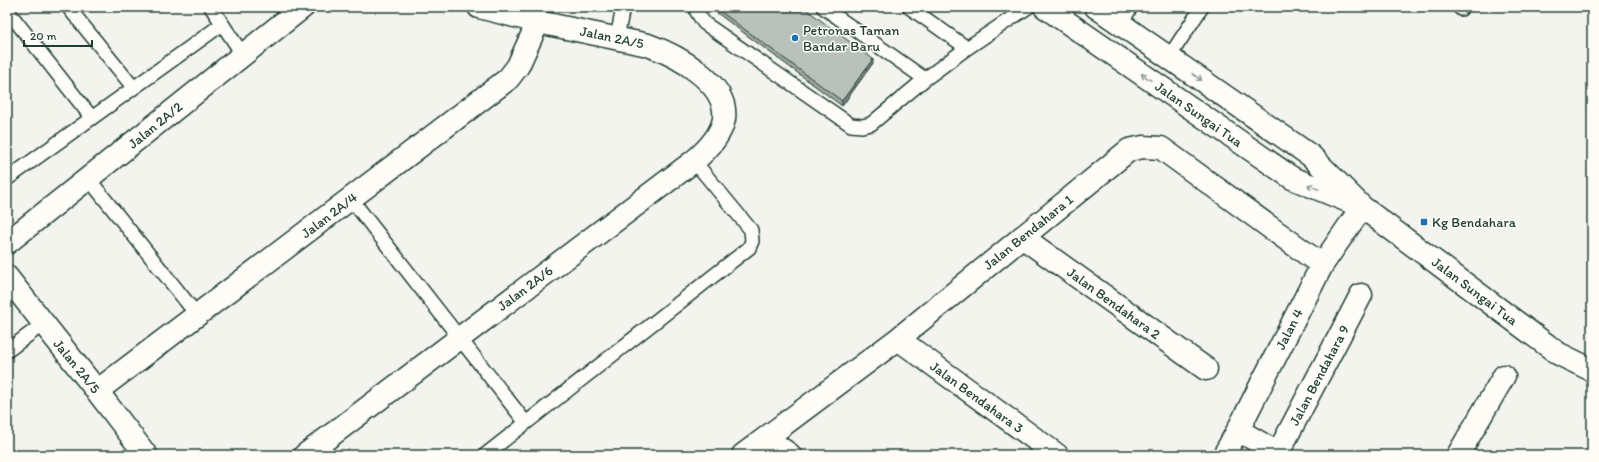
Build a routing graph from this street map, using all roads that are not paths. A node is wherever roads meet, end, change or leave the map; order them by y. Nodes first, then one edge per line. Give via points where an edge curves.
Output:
1 (68, 7) edge
2 (211, 7) edge
3 (303, 7) edge
4 (479, 7) edge
5 (623, 7) edge
6 (699, 7) edge
7 (824, 7) edge
8 (909, 7) edge
9 (1028, 7) edge
10 (1045, 7) edge
11 (1096, 7) edge
12 (1202, 7) edge
13 (7, 10) edge
14 (1126, 15) edge
15 (538, 22) junction
16 (221, 24) junction
17 (617, 38) junction
18 (967, 48) junction
19 (243, 55) junction
20 (1169, 57) junction
21 (925, 79) junction
22 (133, 87) junction
23 (723, 106) joint
24 (92, 118) junction
25 (694, 161) junction
26 (88, 178) junction
27 (7, 179) edge
28 (350, 198) junction
29 (1362, 207) junction
30 (1022, 237) junction
31 (7, 243) edge
32 (1322, 265) junction
33 (7, 277) edge
34 (1362, 295) dead end
35 (197, 315) junction
36 (43, 324) junction
37 (460, 337) junction
38 (898, 338) junction
39 (7, 352) edge
40 (1206, 369) dead end
41 (1592, 370) edge
42 (1504, 376) dead end
43 (97, 391) junction
44 (526, 423) junction
45 (1238, 430) junction
46 (766, 438) junction
47 (1279, 454) edge
48 (146, 455) edge
49 (305, 455) edge
50 (485, 455) edge
51 (743, 455) edge
52 (790, 455) edge
53 (1057, 455) edge
54 (1224, 455) edge
55 (1458, 455) edge

1 - 22 lane
2 - 16 lane
3 - 19 street, Jalan 2A/2
4 - 15 street, Jalan 2A/5
5 - 17 lane
6 - 21 lane via 697,12 704,23 851,125 871,124
7 - 21 lane
8 - 18 lane
9 - 18 lane
29 -> 10 street, Jalan Sungai Tua via 1292,178
11 - 14 street, Jalan Sungai Tua
12 - 20 lane
13 - 24 lane
14 - 20 street, Jalan Sungai Tua
15 - 17 street, Jalan 2A/5
15 - 28 street, Jalan 2A/4 via 518,66 508,79
16 - 19 lane
16 - 22 lane
17 - 23 street, Jalan 2A/5 via 648,45 683,60 712,86
18 - 21 lane
19 - 26 street, Jalan 2A/2
20 -> 29 street, Jalan Sungai Tua via 1311,156
22 - 24 lane
23 - 25 street, Jalan 2A/6 via 724,119 720,130 705,152
24 - 27 lane
25 - 37 street, Jalan 2A/6
25 - 44 lane via 751,230 752,241 749,248
26 - 31 street, Jalan 2A/2
26 - 35 lane
28 - 35 street, Jalan 2A/4
28 - 37 lane
29 - 32 street, Jalan 4
29 - 41 street, Jalan Sungai Tua via 1558,354
30 - 32 street, Jalan Bendahara 1 via 1129,150 1143,147 1161,148
30 - 38 street, Jalan Bendahara 1
30 - 40 street, Jalan Bendahara 2
32 - 45 street, Jalan 4
33 - 36 street, Jalan 2A/5
34 - 47 street, Jalan Bendahara 9
35 - 43 street, Jalan 2A/4
36 - 39 lane
36 - 43 street, Jalan 2A/5
37 - 44 lane
37 - 49 street, Jalan 2A/6
38 - 46 street, Jalan Bendahara 1
38 - 53 street, Jalan Bendahara 3
42 - 55 street
43 - 48 street, Jalan 2A/5
44 - 50 lane
45 - 47 street
45 - 54 street, Jalan 4
46 - 51 street, Jalan Bendahara 1
46 - 52 street

